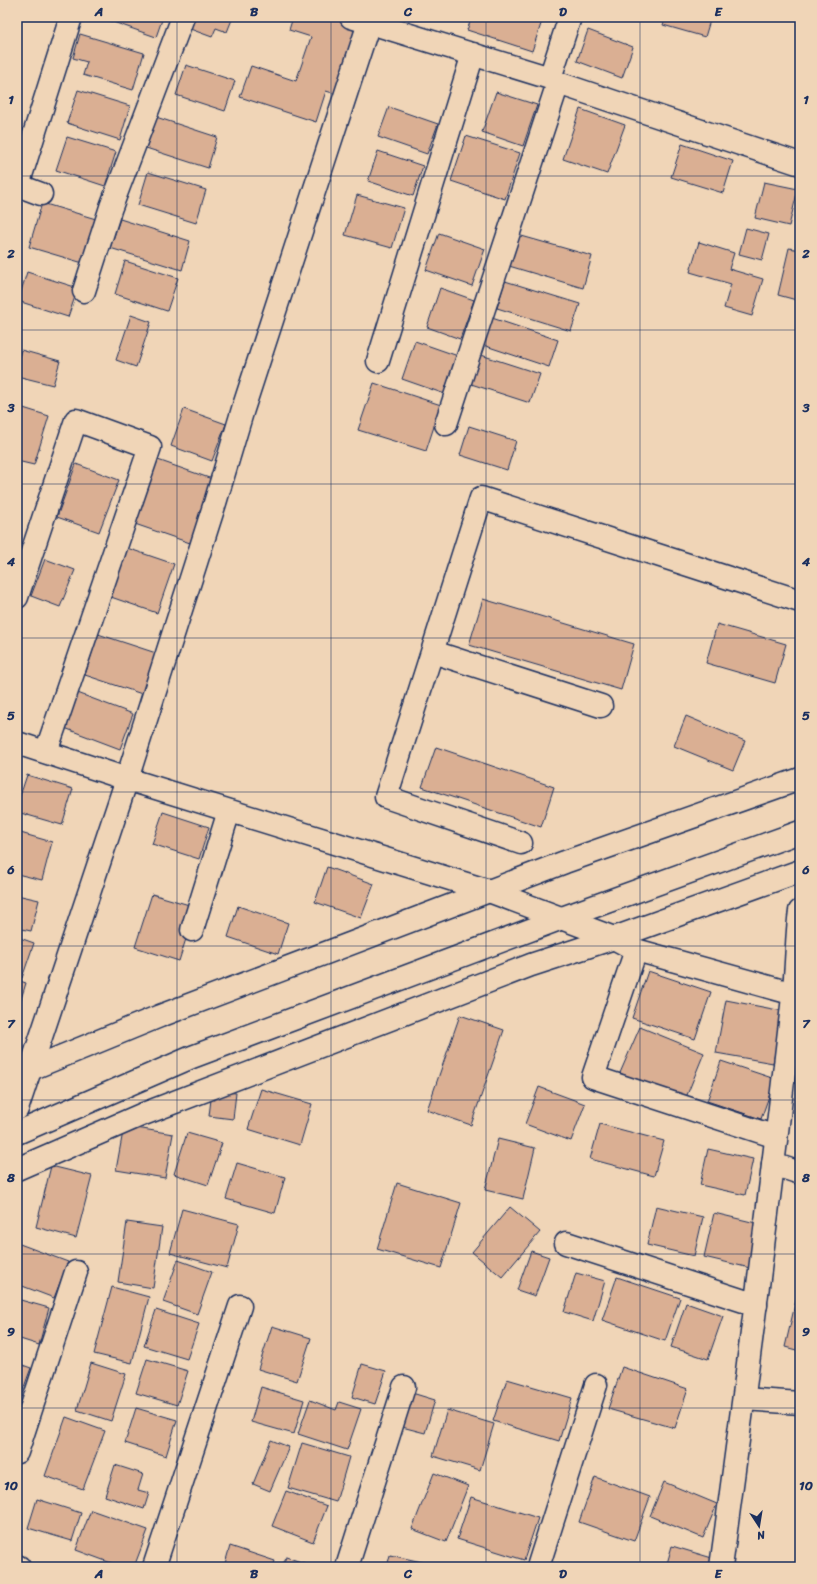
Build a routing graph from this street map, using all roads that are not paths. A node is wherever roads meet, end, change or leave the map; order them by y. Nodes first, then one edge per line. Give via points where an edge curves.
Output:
1 (72, 17) edge
2 (183, 17) edge
3 (570, 17) edge
4 (360, 20) edge
5 (473, 54) junction
6 (554, 80) junction
7 (800, 164) edge
8 (17, 185) edge
9 (42, 194) dead end
10 (84, 292) dead end
11 (378, 361) dead end
12 (446, 424) dead end
13 (17, 596) edge
14 (800, 601) edge
15 (433, 652) junction
16 (601, 706) dead end
17 (17, 743) edge
18 (46, 752) junction
19 (127, 779) junction
20 (800, 779) edge
21 (229, 811) junction
22 (800, 832) edge
23 (521, 843) dead end
24 (800, 871) edge
25 (489, 891) junction
26 (800, 911) edge
27 (562, 918) junction
28 (192, 930) dead end
29 (799, 934) edge
30 (614, 938) junction
31 (636, 950) junction
32 (794, 994) junction
33 (24, 1072) edge
34 (17, 1109) edge
35 (17, 1133) edge
36 (776, 1137) junction
37 (773, 1164) junction
38 (17, 1169) edge
39 (800, 1173) edge
40 (566, 1243) dead end
41 (76, 1272) dead end
42 (756, 1305) junction
43 (240, 1306) dead end
44 (596, 1385) dead end
45 (404, 1387) dead end
46 (744, 1399) junction
47 (800, 1403) edge
48 (17, 1452) edge
49 (154, 1567) edge
50 (347, 1567) edge
51 (538, 1567) edge
52 (720, 1567) edge

1 - 8 street
2 - 10 street via 112,207
3 - 6 street
4 - 5 street
4 - 19 street via 215,503
5 - 6 street
5 - 11 street
6 - 7 street
6 - 12 street
8 - 9 street
13 - 18 street via 76,420 150,447
14 - 15 street via 481,498
15 - 16 street
15 - 23 street via 386,797
17 - 18 street
18 - 19 street
19 - 21 street
19 - 33 street
20 - 25 street
21 - 25 street
21 - 28 street
22 - 27 street
24 - 30 street
25 - 27 street
25 - 33 street via 160,1016
26 - 29 street
27 - 30 street
27 - 35 street via 192,1057
29 - 32 street
30 - 31 street
30 - 38 street via 532,965 141,1115
31 - 32 street
31 - 36 street via 594,1077
32 - 36 street
33 - 34 street
36 - 37 street
37 - 39 street
37 - 42 street
40 - 42 street
41 - 48 street
42 - 46 street
43 - 49 street
44 - 51 street
45 - 50 street
46 - 47 street
46 - 52 street

